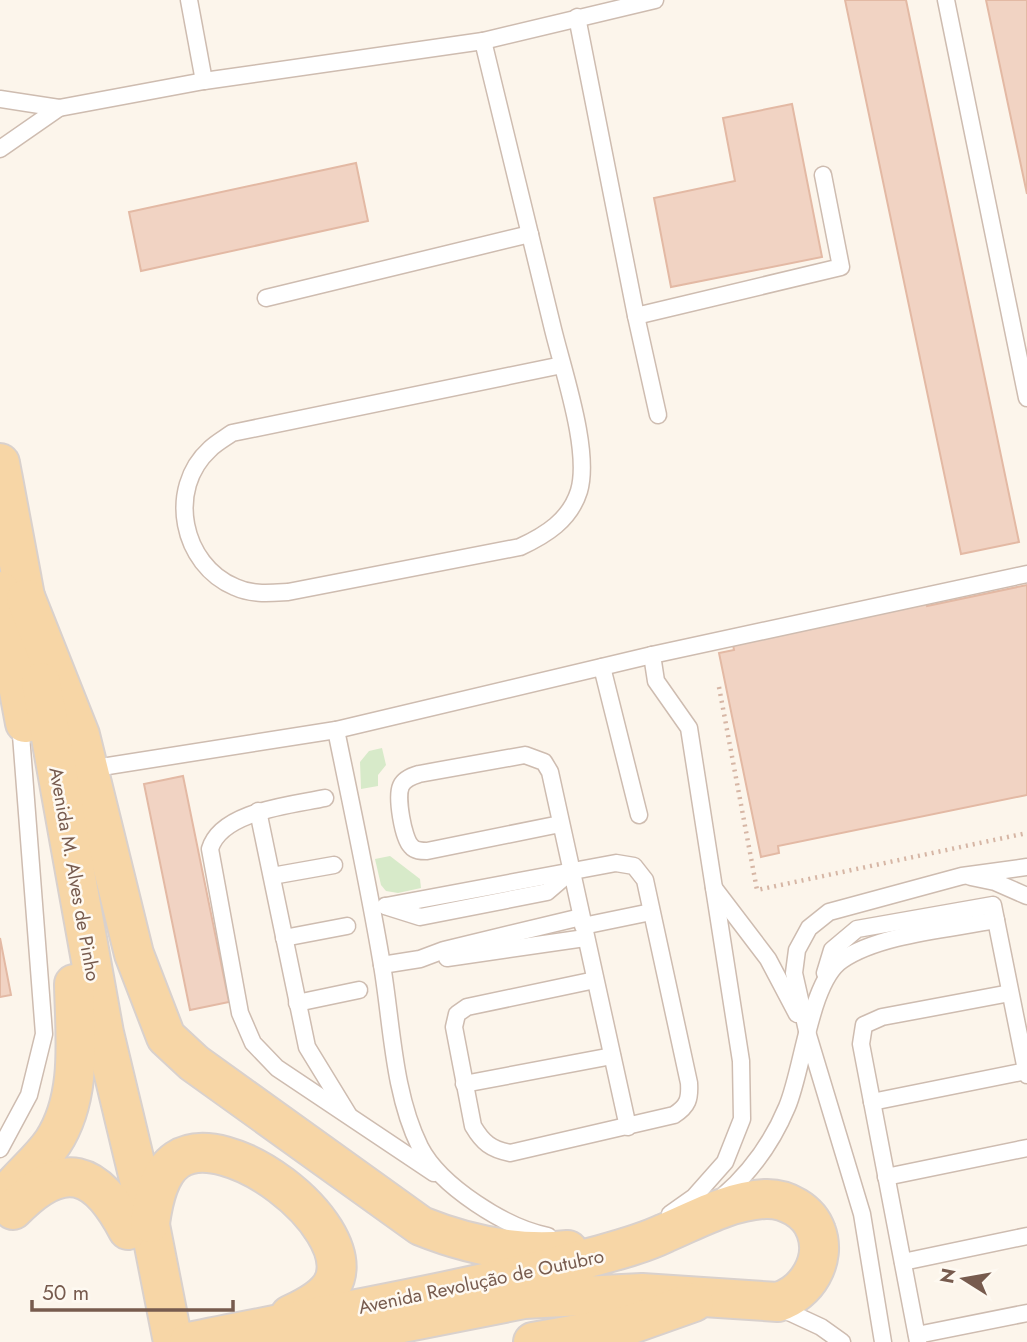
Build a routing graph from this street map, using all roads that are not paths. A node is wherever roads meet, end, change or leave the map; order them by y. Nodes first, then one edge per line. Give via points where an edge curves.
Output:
1 (189, 0) edge
2 (655, 0) edge
3 (946, 0) edge
4 (597, 6) edge
5 (577, 17) junction
6 (483, 41) junction
7 (204, 81) junction
8 (0, 99) edge
9 (59, 108) junction
10 (0, 149) edge
11 (823, 175) dead end
12 (530, 234) junction
13 (265, 298) dead end
14 (636, 316) junction
15 (562, 365) junction
16 (1027, 398) edge
17 (658, 415) dead end
18 (0, 463) edge
19 (1027, 574) edge
20 (13, 595) edge
21 (652, 655) junction
22 (601, 667) junction
23 (18, 684) junction
24 (336, 730) junction
25 (89, 769) junction
26 (325, 798) dead end
27 (258, 811) junction
28 (639, 816) dead end
29 (560, 824) junction
30 (334, 865) dead end
31 (1027, 867) edge
32 (570, 872) junction
33 (272, 876) junction
34 (962, 876) junction
35 (712, 886) junction
36 (1027, 896) edge
37 (379, 907) junction
38 (651, 912) junction
39 (347, 926) dead end
40 (583, 927) junction
41 (284, 938) junction
42 (382, 965) junction
43 (595, 980) junction
44 (74, 984) junction
45 (359, 990) dead end
46 (1010, 993) junction
47 (297, 1003) junction
48 (808, 1035) junction
49 (612, 1056) junction
50 (1027, 1073) edge
51 (464, 1084) junction
52 (872, 1102) junction
53 (354, 1122) junction
54 (628, 1127) junction
55 (1027, 1148) edge
56 (0, 1149) edge
57 (886, 1177) junction
58 (448, 1181) junction
59 (0, 1203) edge
60 (701, 1215) junction
61 (658, 1223) junction
62 (139, 1228) junction
63 (0, 1229) edge
64 (1027, 1236) edge
65 (583, 1239) dead end
66 (613, 1243) junction
67 (903, 1262) junction
68 (150, 1286) junction
69 (705, 1297) junction
70 (757, 1303) junction
71 (1027, 1313) edge
72 (264, 1326) junction
73 (917, 1339) edge
74 (151, 1342) edge
75 (173, 1342) edge
76 (189, 1342) edge
77 (306, 1342) edge
78 (533, 1342) edge
79 (842, 1342) edge
80 (883, 1342) edge

1 - 7 lane
2 - 4 lane
3 - 16 lane
4 - 5 lane
5 - 6 lane
5 - 14 lane
6 - 7 lane
6 - 12 lane
7 - 9 lane
8 - 9 lane
9 - 10 lane
11 - 14 lane via 841,267
12 - 13 lane
12 - 15 lane
14 - 17 lane
15 - 15 lane via 583,464 579,492 566,517 546,536 506,550 261,594 235,588 212,574 195,553 186,528 190,482 209,450 232,433
18 - 20 main road, Avenida M. Alves de Pinho
19 - 21 lane
20 - 23 main road, Avenida M. Alves de Pinho
20 - 25 main road via 80,735
20 - 62 main road, Avenida M. Alves de Pinho via 104,1033
21 - 22 lane
21 - 35 lane via 656,681 689,728
22 - 24 lane
22 - 28 lane
23 - 44 main road, Avenida M. Alves de Pinho
23 - 56 lane via 44,1034 29,1096
24 - 25 lane
24 - 37 lane
25 - 66 main road via 138,965 166,1037 194,1063 421,1226 507,1250
26 - 27 lane
27 - 33 lane
27 - 53 lane via 222,829 210,849 240,1013 253,1043 277,1068
29 - 29 lane via 550,772 544,762 525,755 419,774 401,786 398,800 406,836 418,850
29 - 32 lane
30 - 33 lane
31 - 34 lane
32 - 37 lane via 547,892 420,917
32 - 38 lane via 616,863 634,866 645,880
32 - 40 lane
33 - 41 lane
34 - 36 lane via 995,882
34 - 48 lane via 849,905 829,912 809,928 796,950 794,973
35 - 48 lane via 768,959
35 - 61 lane via 741,1061 742,1119 725,1162 694,1197
37 - 42 lane
38 - 40 lane
38 - 54 lane via 690,1096 685,1108 674,1115
39 - 41 lane
40 - 42 lane via 457,957
40 - 43 lane
41 - 47 lane
42 - 58 lane via 403,1096 421,1148
43 - 49 lane
43 - 51 lane via 467,1007 457,1014 454,1027
44 - 59 main road via 75,1077 68,1112 52,1142
44 - 62 main road, Avenida M. Alves de Pinho
45 - 47 lane
46 - 48 lane via 993,905 857,929 832,950
46 - 50 lane
46 - 52 lane via 882,1017 864,1025 861,1044
47 - 53 lane via 307,1047
48 - 60 lane via 788,1105 762,1156
48 - 80 lane via 862,1214
49 - 51 lane
49 - 54 lane
50 - 52 lane
51 - 54 lane via 473,1126 493,1150 510,1153
52 - 57 lane
53 - 58 lane
55 - 57 lane
57 - 67 lane
58 - 65 lane via 530,1232
60 - 61 lane
60 - 66 main road, Avenida Revolução de Outubro
60 - 70 main road, Avenida Revolução de Outubro via 775,1199 802,1211 813,1224 819,1255 805,1285 788,1299
61 - 66 lane
62 - 63 main road via 92,1183 73,1177 51,1180 31,1192
62 - 68 main road, Avenida M. Alves de Pinho
62 - 72 main road via 164,1175 177,1160 197,1154 223,1154 246,1164 297,1200 330,1238 335,1278 327,1292
64 - 67 lane
66 - 72 main road, Avenida Revolução de Outubro via 520,1276
67 - 73 lane
68 - 74 main road
68 - 75 main road
69 - 70 main road, Avenida Revolução de Outubro
69 - 77 main road, Avenida Revolução de Outubro via 642,1293 524,1299
69 - 78 main road via 629,1325
70 - 79 lane via 791,1311
71 - 73 lane
72 - 76 main road, Avenida Revolução de Outubro

